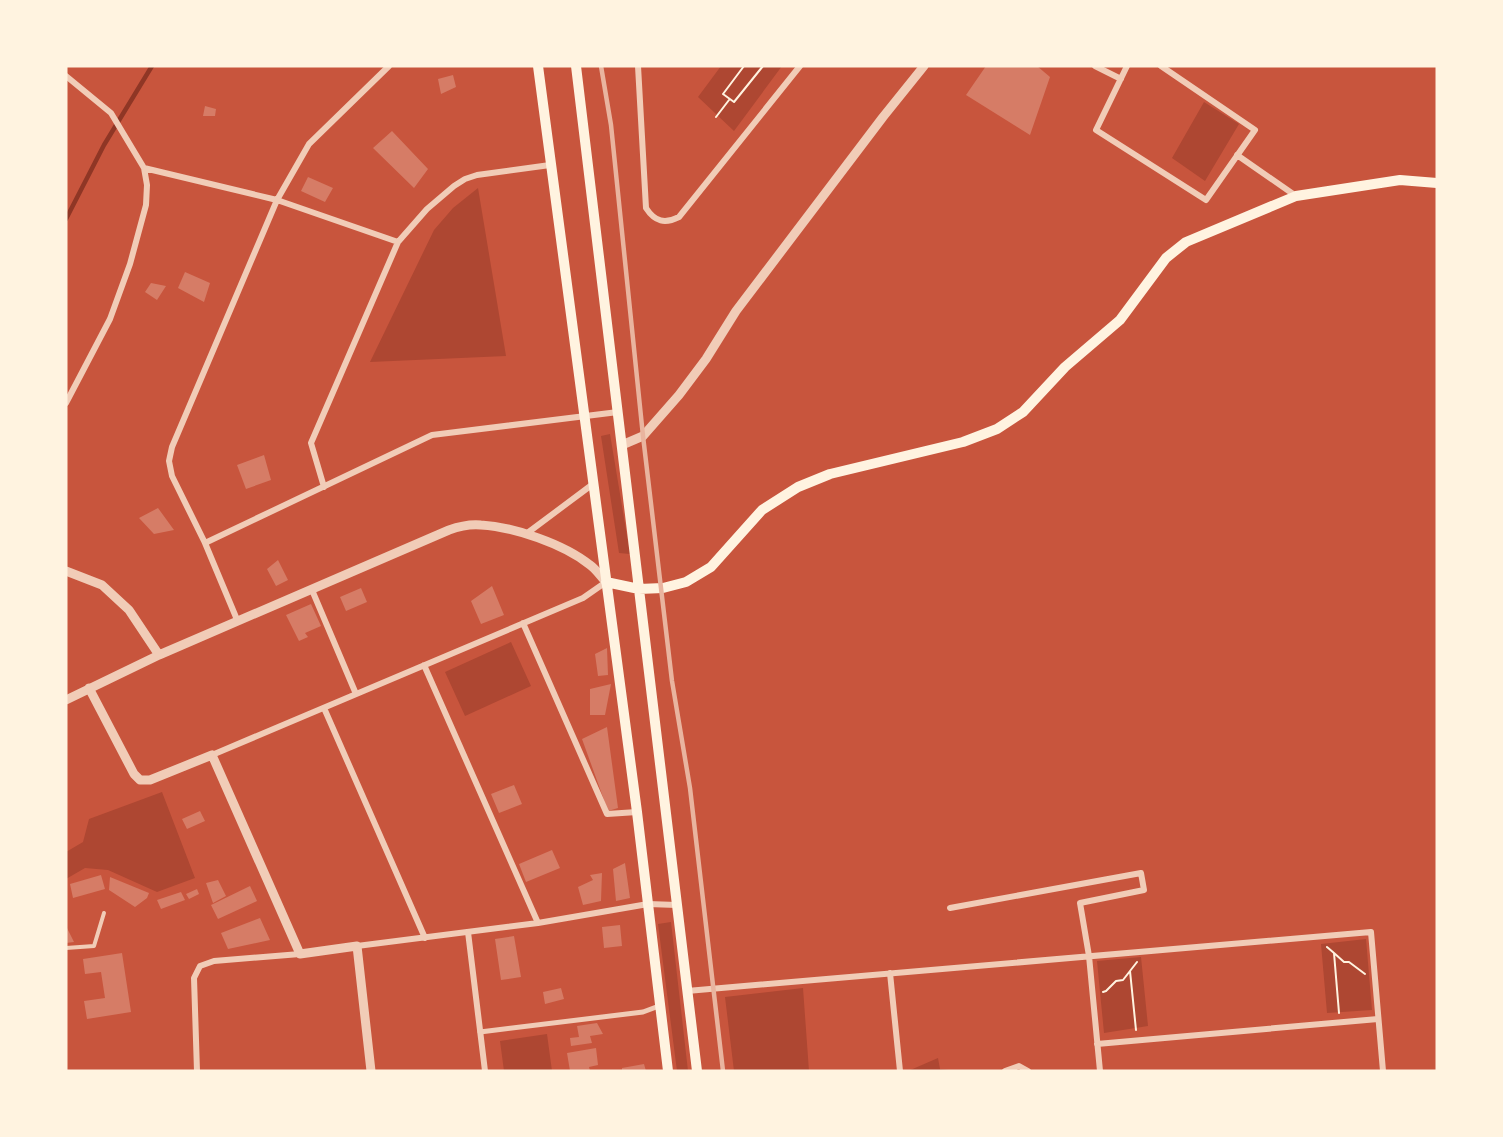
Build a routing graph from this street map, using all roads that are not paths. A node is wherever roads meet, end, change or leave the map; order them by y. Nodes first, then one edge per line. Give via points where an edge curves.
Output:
1 (389, 66) edge
2 (538, 66) edge
3 (576, 66) edge
4 (638, 66) edge
5 (800, 66) edge
6 (924, 66) edge
7 (1095, 66) edge
8 (1127, 66) edge
9 (1161, 66) edge
10 (66, 76) edge
11 (1121, 80) junction
12 (1238, 155) junction
13 (550, 165) junction
14 (144, 168) junction
15 (1437, 183) edge
16 (1296, 196) junction
17 (277, 200) junction
18 (398, 242) junction
19 (66, 403) edge
20 (618, 412) junction
21 (584, 417) junction
22 (622, 445) junction
23 (593, 484) junction
24 (324, 487) junction
25 (526, 535) junction
26 (205, 543) junction
27 (66, 571) edge
28 (606, 582) junction
29 (639, 589) junction
30 (312, 590) junction
31 (238, 622) junction
32 (523, 623) junction
33 (159, 655) junction
34 (424, 665) junction
35 (89, 687) junction
36 (356, 694) junction
37 (66, 700) edge
38 (324, 708) junction
39 (212, 755) junction
40 (637, 812) junction
41 (648, 904) junction
42 (677, 905) junction
43 (950, 908) dead end
44 (104, 913) dead end
45 (538, 923) junction
46 (468, 932) junction
47 (424, 938) junction
48 (357, 946) junction
49 (66, 948) edge
50 (300, 954) junction
51 (1089, 956) junction
52 (890, 973) junction
53 (687, 991) junction
54 (660, 1005) junction
55 (1378, 1019) junction
56 (480, 1032) junction
57 (1097, 1044) junction
58 (197, 1071) edge
59 (371, 1071) edge
60 (485, 1071) edge
61 (668, 1071) edge
62 (697, 1071) edge
63 (900, 1071) edge
64 (1005, 1071) edge
65 (1028, 1071) edge
66 (1100, 1071) edge
67 (1383, 1071) edge

1 - 17 street via 309,144
2 - 13 main road
3 - 20 main road
4 - 5 street via 646,208 660,221 679,217
6 - 22 street via 736,311 679,395 644,436
7 - 11 street
8 - 11 street
9 - 12 street via 1255,130
10 - 14 street via 111,112
11 - 12 street via 1096,130 1206,200
12 - 16 street
13 - 18 street via 465,179 427,208
13 - 21 main road
14 - 17 street
14 - 19 street via 146,205 130,264 110,319
15 - 16 main road via 1400,180
16 - 29 main road via 1179,247 1166,258 1120,321 1065,368 1023,412 997,429 963,442 830,474 798,487 762,510 711,567 686,582
17 - 18 street
17 - 26 street via 169,461 172,476
18 - 24 street via 310,443
20 - 21 street
20 - 22 main road
21 - 23 main road
21 - 24 street via 432,435
22 - 29 main road
23 - 25 street
23 - 28 main road
24 - 26 street
25 - 28 street via 591,565
25 - 30 street via 481,524 464,525
26 - 31 street
27 - 33 street via 102,585 129,610
28 - 29 main road
28 - 32 street via 584,598
28 - 40 main road
29 - 42 main road
30 - 31 street
30 - 36 street
31 - 33 street
32 - 34 street
32 - 40 street via 607,814
33 - 35 street
34 - 36 street
34 - 45 street
35 - 37 street
35 - 39 street via 140,780 150,780
36 - 38 street
38 - 39 street
38 - 47 street
39 - 50 street
40 - 41 main road
41 - 42 street
41 - 45 street
41 - 54 main road
42 - 53 main road
43 - 51 street via 1141,873 1144,890 1080,903
44 - 49 lane via 94,946
45 - 46 street
46 - 47 street
46 - 56 street
47 - 48 street
48 - 50 street
48 - 59 street
50 - 58 street via 214,961 200,966 194,978
51 - 52 street
51 - 55 street via 1371,932
51 - 57 street
52 - 53 street
52 - 63 street
53 - 62 main road
54 - 56 street via 643,1012
54 - 61 main road
55 - 57 street
55 - 67 street
56 - 60 street
57 - 66 street
64 - 65 street via 1019,1066

